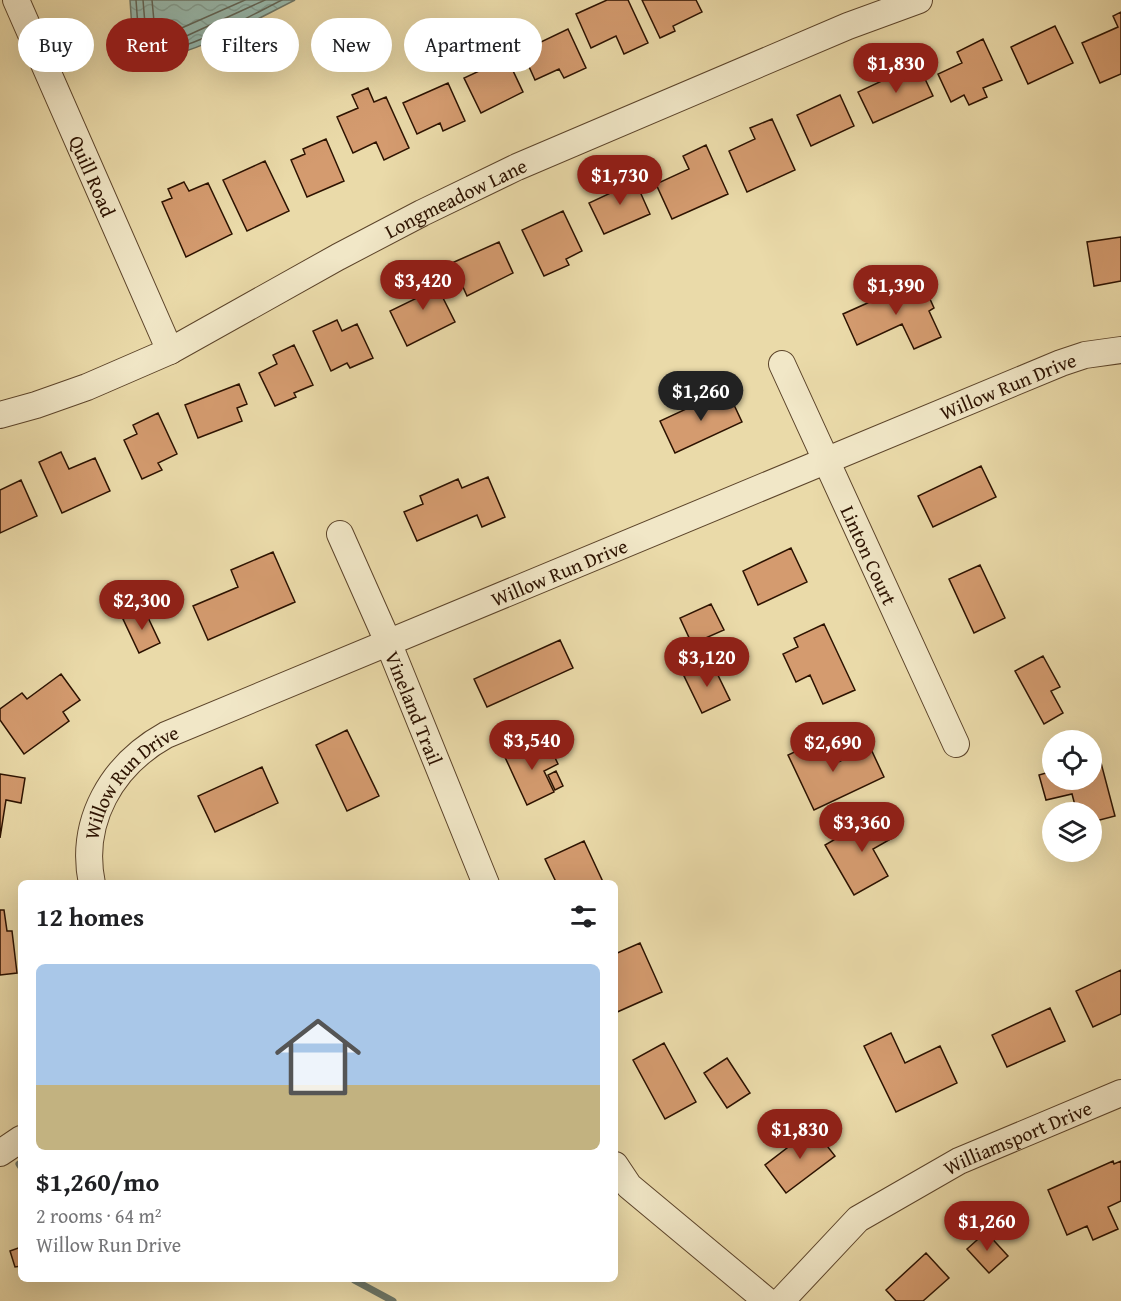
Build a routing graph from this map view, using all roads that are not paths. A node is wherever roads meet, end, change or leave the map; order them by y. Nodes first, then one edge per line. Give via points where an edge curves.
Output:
1 (16, 0) edge
2 (919, 0) edge
3 (1121, 350) edge
4 (170, 351) junction
5 (782, 364) dead end
6 (0, 415) edge
7 (827, 460) junction
8 (340, 534) dead end
9 (388, 642) junction
10 (956, 744) dead end
11 (92, 880) edge
12 (484, 880) edge
13 (1121, 1093) edge
14 (18, 1141) edge
15 (0, 1152) edge
16 (618, 1170) edge
17 (767, 1301) edge
18 (781, 1301) edge

1 - 4 street, Quill Road
2 - 4 street, Longmeadow Lane via 517,167 370,240
3 - 7 street, Willow Run Drive via 1061,363
4 - 6 street, Longmeadow Lane via 87,387
5 - 7 street, Linton Court
7 - 9 street, Willow Run Drive
7 - 10 street, Linton Court
8 - 9 street, Vineland Trail
9 - 11 street, Willow Run Drive via 166,735 138,753 115,777 97,813 92,831
9 - 12 street, Vineland Trail
13 - 18 street, Williamsport Drive via 959,1161 858,1219
14 - 15 street
16 - 17 street via 629,1186

